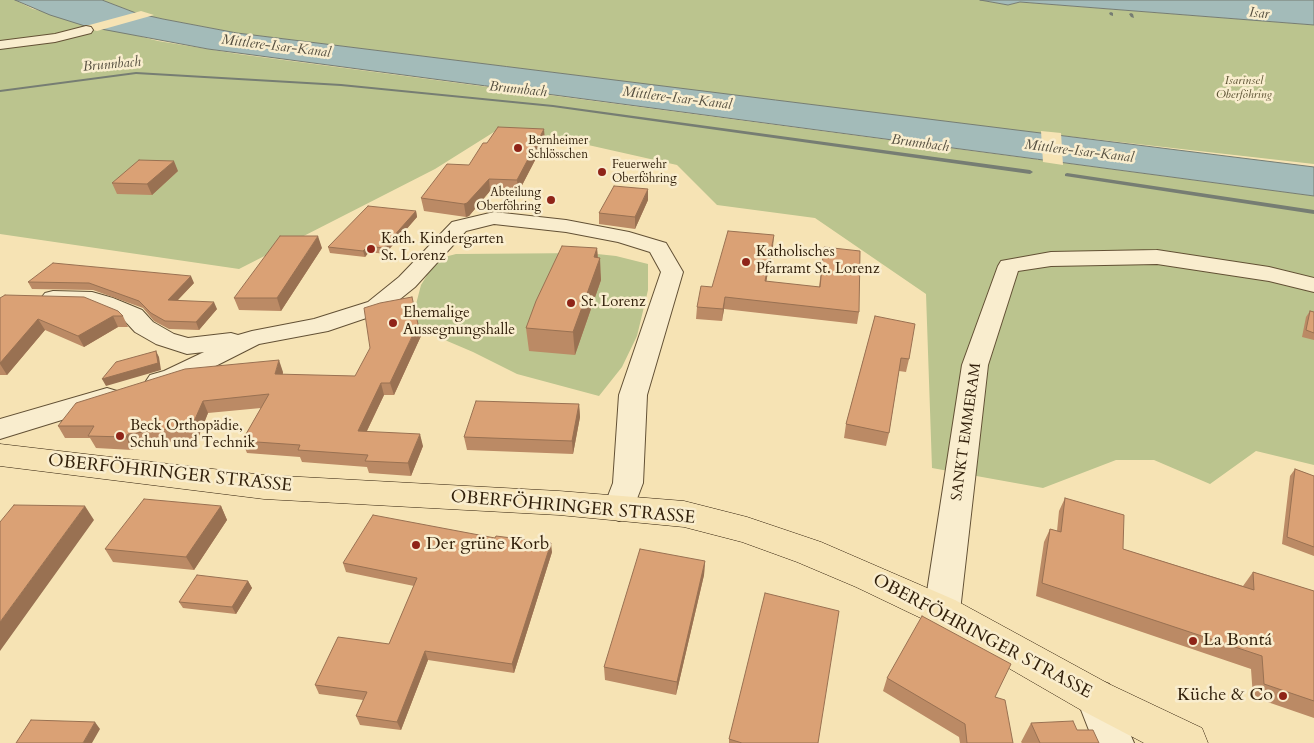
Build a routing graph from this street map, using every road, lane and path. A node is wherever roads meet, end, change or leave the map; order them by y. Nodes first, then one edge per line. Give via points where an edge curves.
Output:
1 (86, 30) dead end
2 (0, 45) edge
3 (1314, 285) edge
4 (35, 298) edge
5 (252, 338) junction
6 (0, 428) edge
7 (0, 455) edge
8 (619, 509) junction
9 (942, 611) junction
10 (1096, 697) junction
11 (1114, 743) edge
12 (1187, 743) edge

1 - 2 street via 55,38
3 - 9 street, SANKT EMMERAM via 1269,274 1157,257 1051,259 1008,266 975,364
4 - 5 street via 92,299 105,303 133,316 144,328 164,339 187,346
5 - 6 street via 173,377
5 - 8 street via 320,326 376,307 407,282 459,226 494,218 622,236 658,248 672,272 634,395 628,483
7 - 8 main road, OBERFÖHRINGER STRASSE via 264,487
8 - 9 main road, OBERFÖHRINGER STRASSE via 684,514 747,530 834,562
9 - 10 main road, OBERFÖHRINGER STRASSE
10 - 11 street
10 - 12 main road, OBERFÖHRINGER STRASSE

